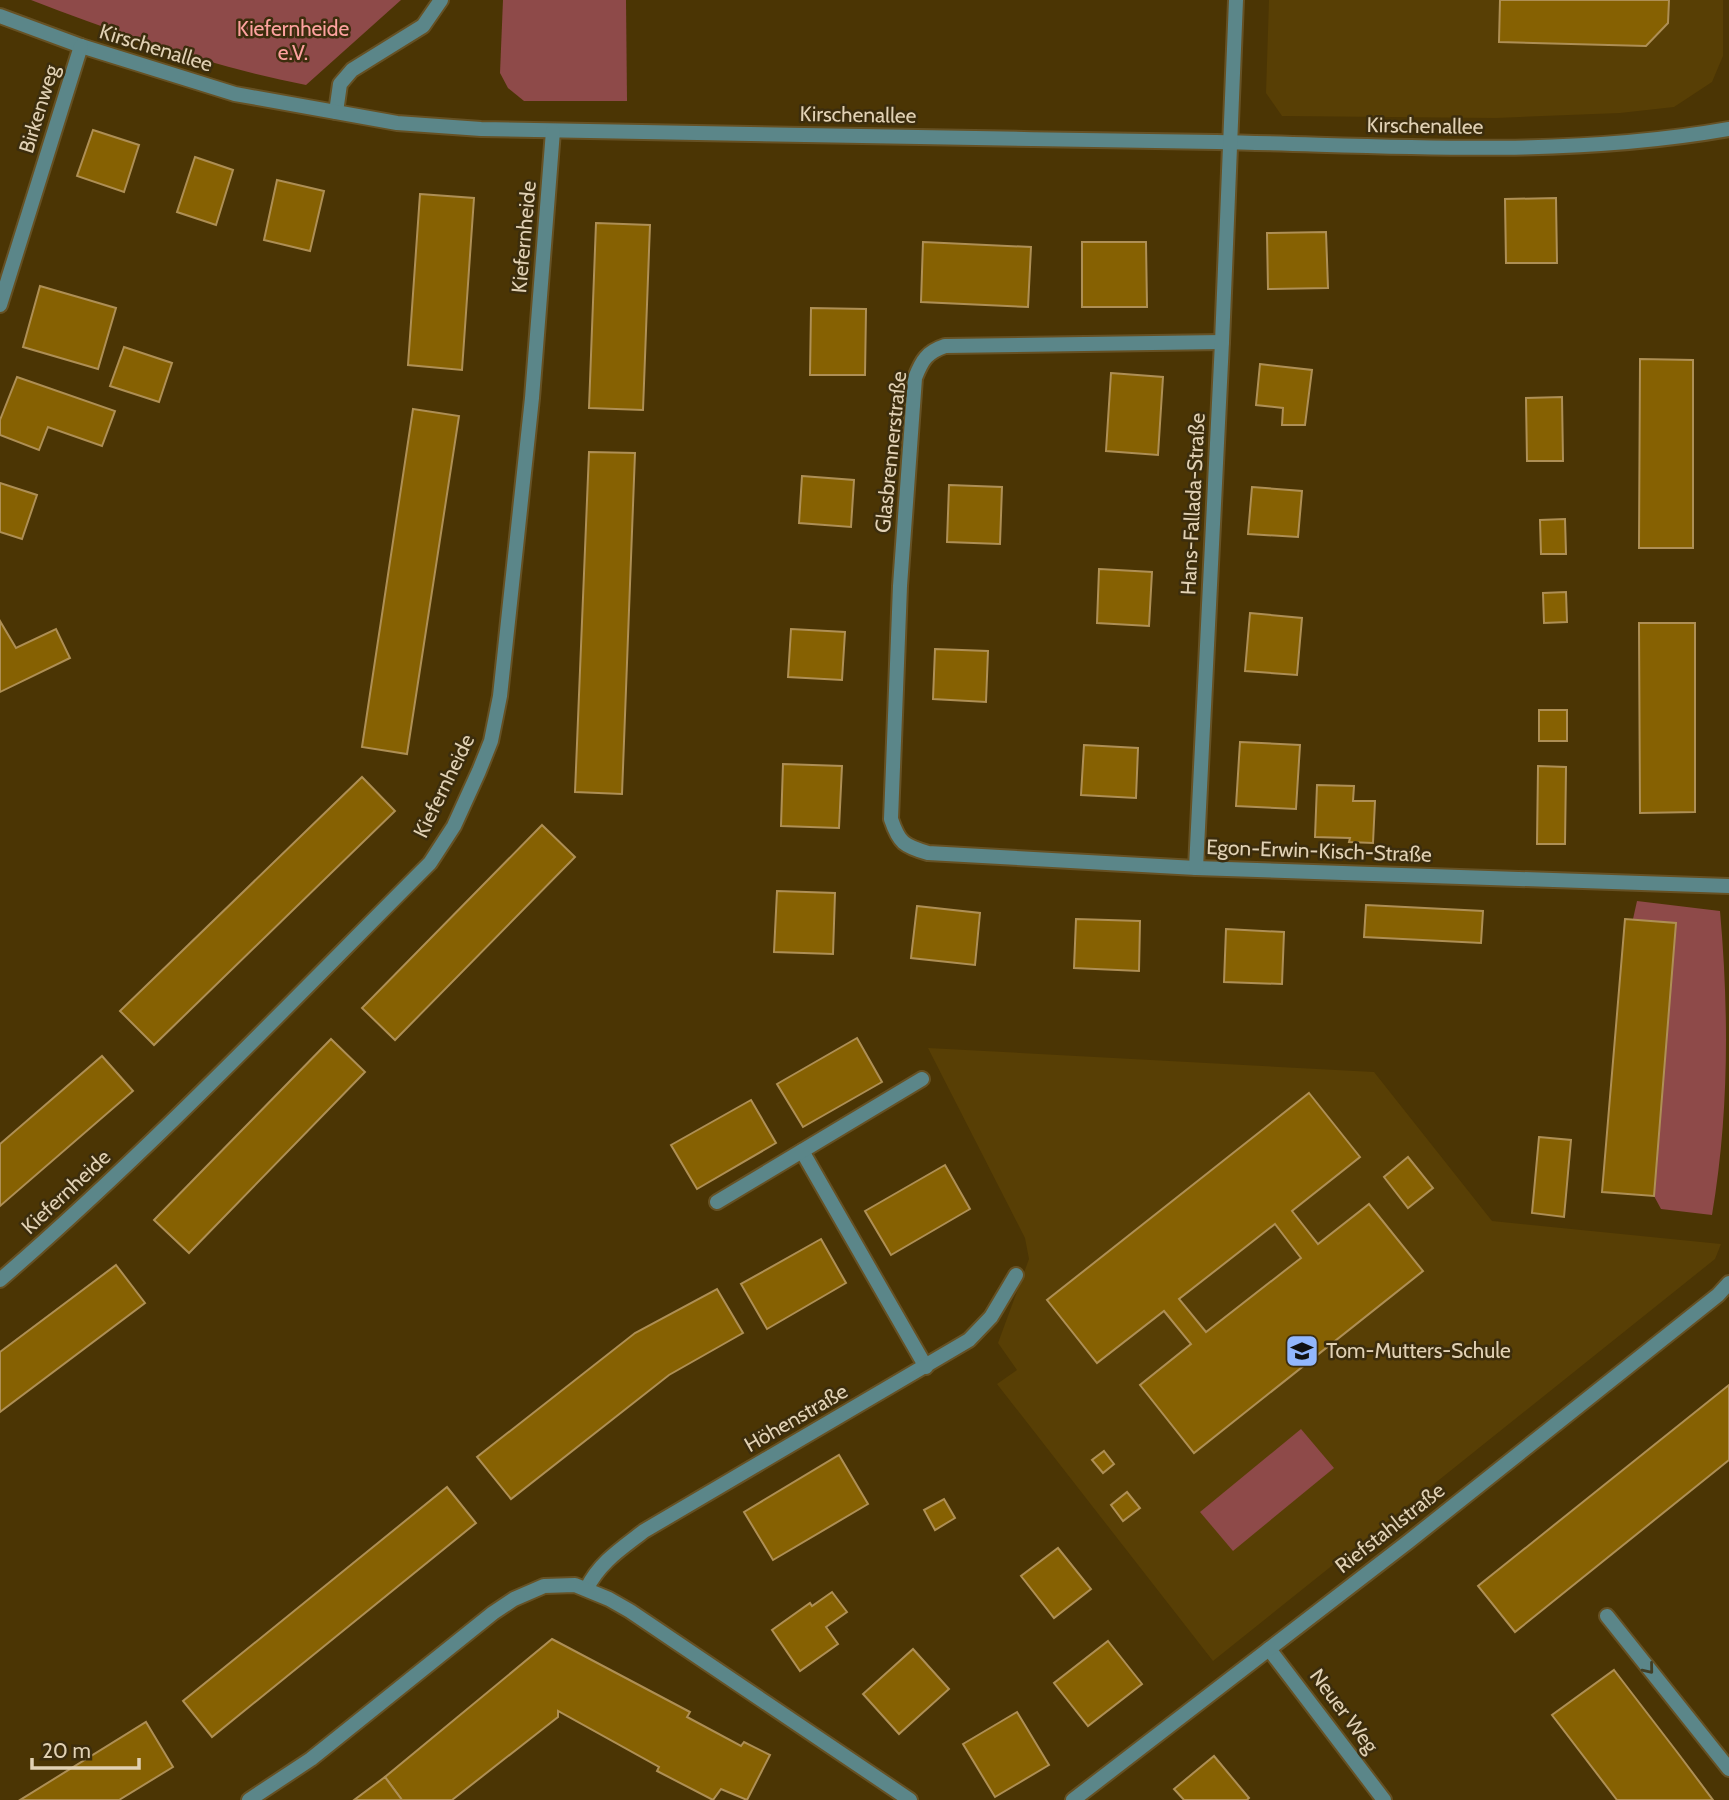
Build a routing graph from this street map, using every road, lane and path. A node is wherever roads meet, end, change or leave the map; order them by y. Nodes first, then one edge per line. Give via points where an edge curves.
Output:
1 (441, 0) edge
2 (1236, 0) edge
3 (0, 16) edge
4 (81, 46) junction
5 (336, 112) junction
6 (1729, 129) edge
7 (553, 131) junction
8 (1230, 142) junction
9 (0, 305) edge
10 (1222, 342) junction
11 (908, 848) joint
12 (1196, 868) junction
13 (1729, 886) edge
14 (922, 1079) dead end
15 (802, 1151) junction
16 (717, 1202) dead end
17 (1016, 1275) dead end
18 (0, 1280) edge
19 (1729, 1283) edge
20 (926, 1367) junction
21 (587, 1588) junction
22 (1606, 1616) dead end
23 (1269, 1648) junction
24 (1729, 1769) edge
25 (249, 1800) edge
26 (910, 1800) edge
27 (1073, 1800) edge
28 (1384, 1800) edge

1 - 5 street via 423,26 352,70 340,84
2 - 8 street, Hans-Fallada-Straße
3 - 4 street, Kirschenallee
4 - 5 street, Kirschenallee via 235,94
4 - 9 street, Birkenweg
5 - 7 street, Kirschenallee via 397,123
6 - 8 street, Kirschenallee via 1655,141 1467,149
7 - 8 street, Kirschenallee
7 - 18 street, Kiefernheide via 532,398 500,696 491,741 454,826 430,863 206,1088
8 - 10 street, Hans-Fallada-Straße
10 - 11 street, Glasbrennerstraße via 945,346 929,351 921,362 915,377 901,572 891,819 897,837
10 - 12 street, Hans-Fallada-Straße
11 - 12 street, Egon-Erwin-Kisch-Straße via 928,853
12 - 13 street, Egon-Erwin-Kisch-Straße
14 - 15 street
15 - 16 street
15 - 20 street
17 - 20 street, Höhenstraße via 980,1331
19 - 23 street, Riefstahlstraße
20 - 21 street, Höhenstraße via 644,1531 605,1561
21 - 25 street via 544,1586 514,1599 311,1759
21 - 26 street via 630,1611
22 -> 24 street
23 - 27 street, Riefstahlstraße
23 - 28 street, Neuer Weg

